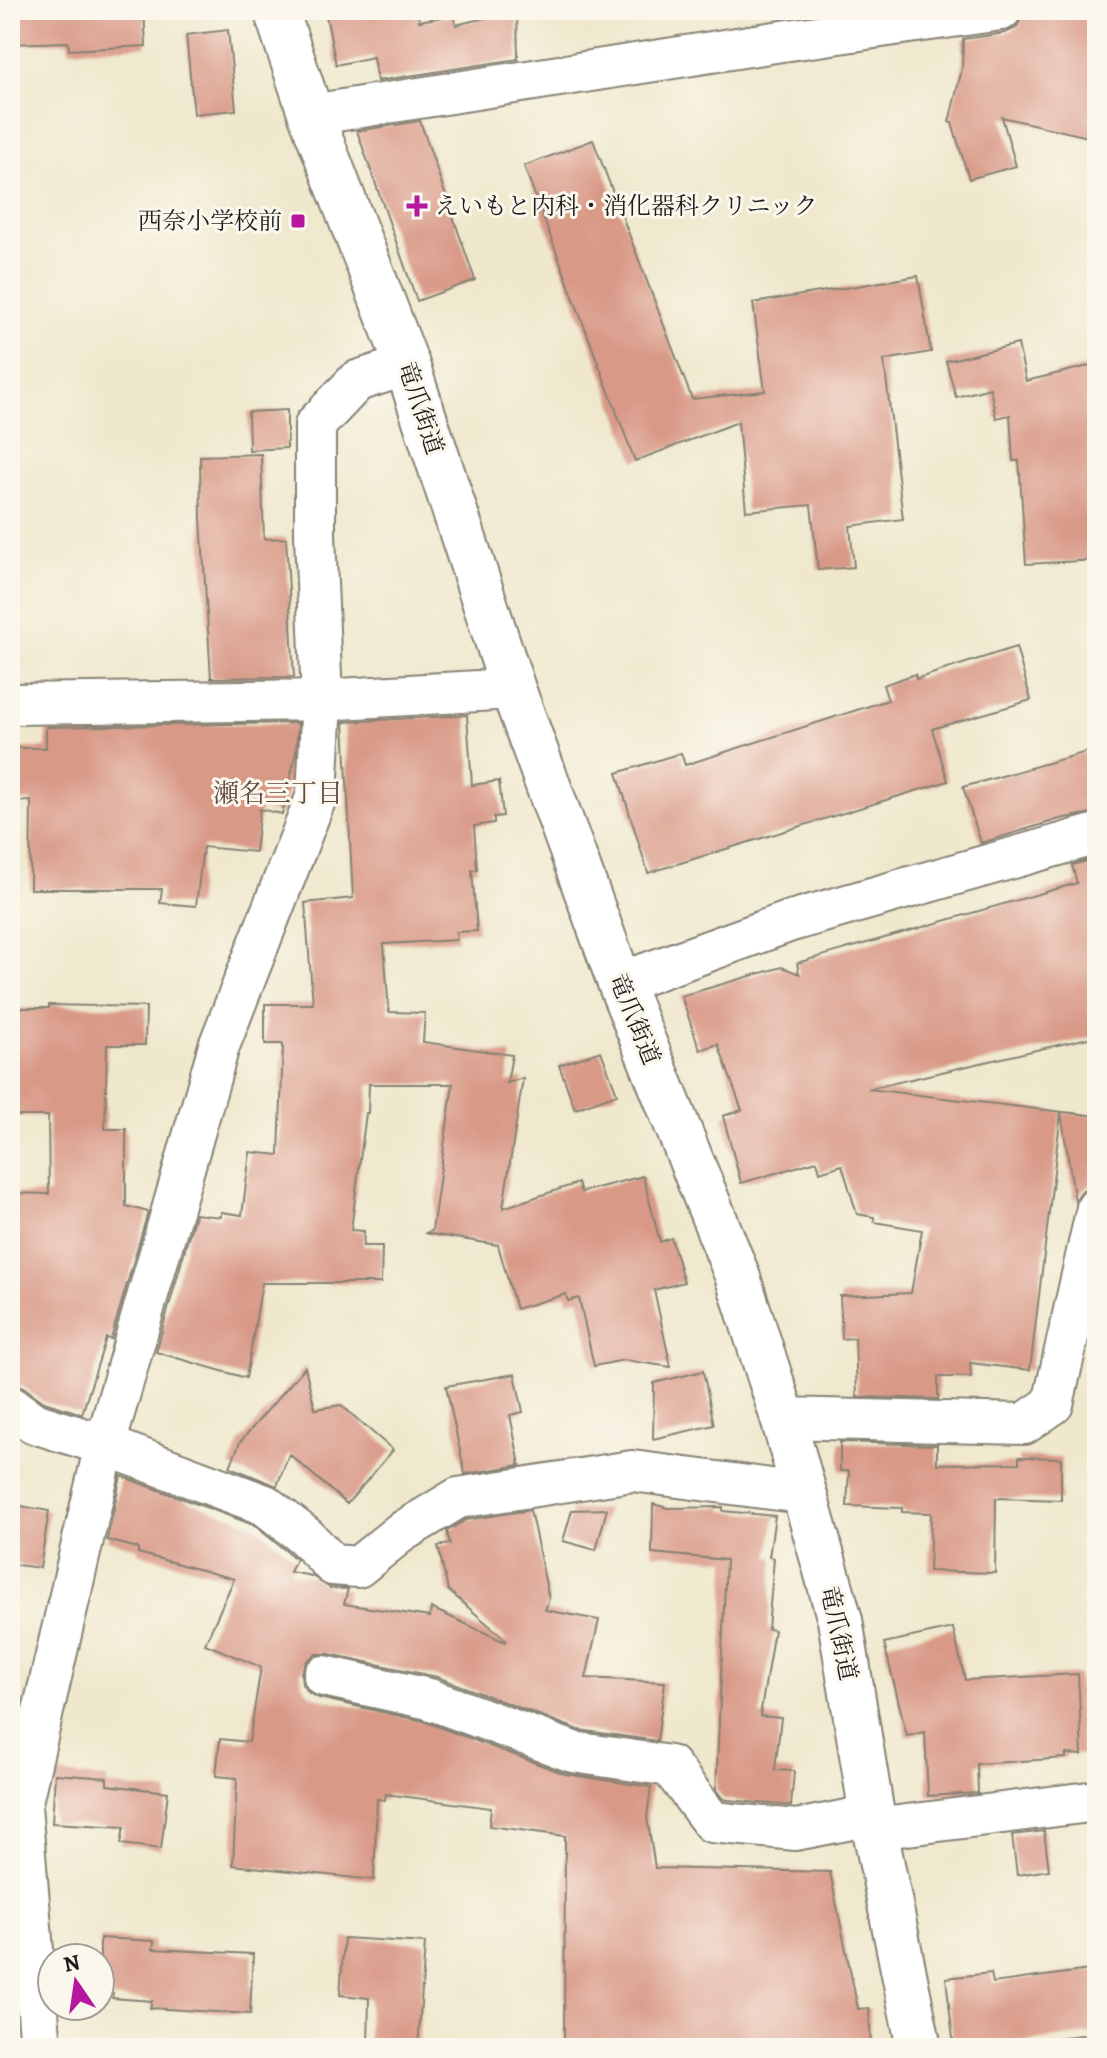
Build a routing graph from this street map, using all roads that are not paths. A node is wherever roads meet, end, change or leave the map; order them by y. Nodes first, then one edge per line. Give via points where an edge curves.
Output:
1 (276, 10) edge
2 (1001, 10) edge
3 (311, 115) junction
4 (407, 365) junction
5 (513, 689) junction
6 (322, 700) junction
7 (10, 704) edge
8 (1097, 834) edge
9 (620, 983) junction
10 (1097, 1208) edge
11 (10, 1406) edge
12 (783, 1418) junction
13 (105, 1445) junction
14 (802, 1493) junction
15 (324, 1676) dead end
16 (1097, 1801) edge
17 (16, 1806) edge
18 (873, 1822) junction
19 (41, 2048) edge
20 (919, 2048) edge

1 - 3 main road, 竜爪街道
2 - 3 street
3 - 4 main road, 竜爪街道
4 - 5 main road, 竜爪街道
4 - 6 street via 357,381 315,425
5 - 6 street
5 - 9 main road, 竜爪街道
6 - 7 street
6 - 13 street via 317,795 219,1046
8 - 9 street via 791,921
9 - 12 main road, 竜爪街道 via 737,1275
10 - 12 street via 1053,1404 1024,1424
11 - 13 street via 34,1423
12 - 14 main road, 竜爪街道
13 - 14 street via 265,1505 333,1565 358,1567 400,1533 458,1498 632,1471
13 - 17 street
14 - 18 main road, 竜爪街道 via 840,1620
15 - 18 street via 429,1699 573,1752 670,1766 712,1822 796,1830
16 - 18 street
17 - 19 street
18 - 20 main road, 竜爪街道

